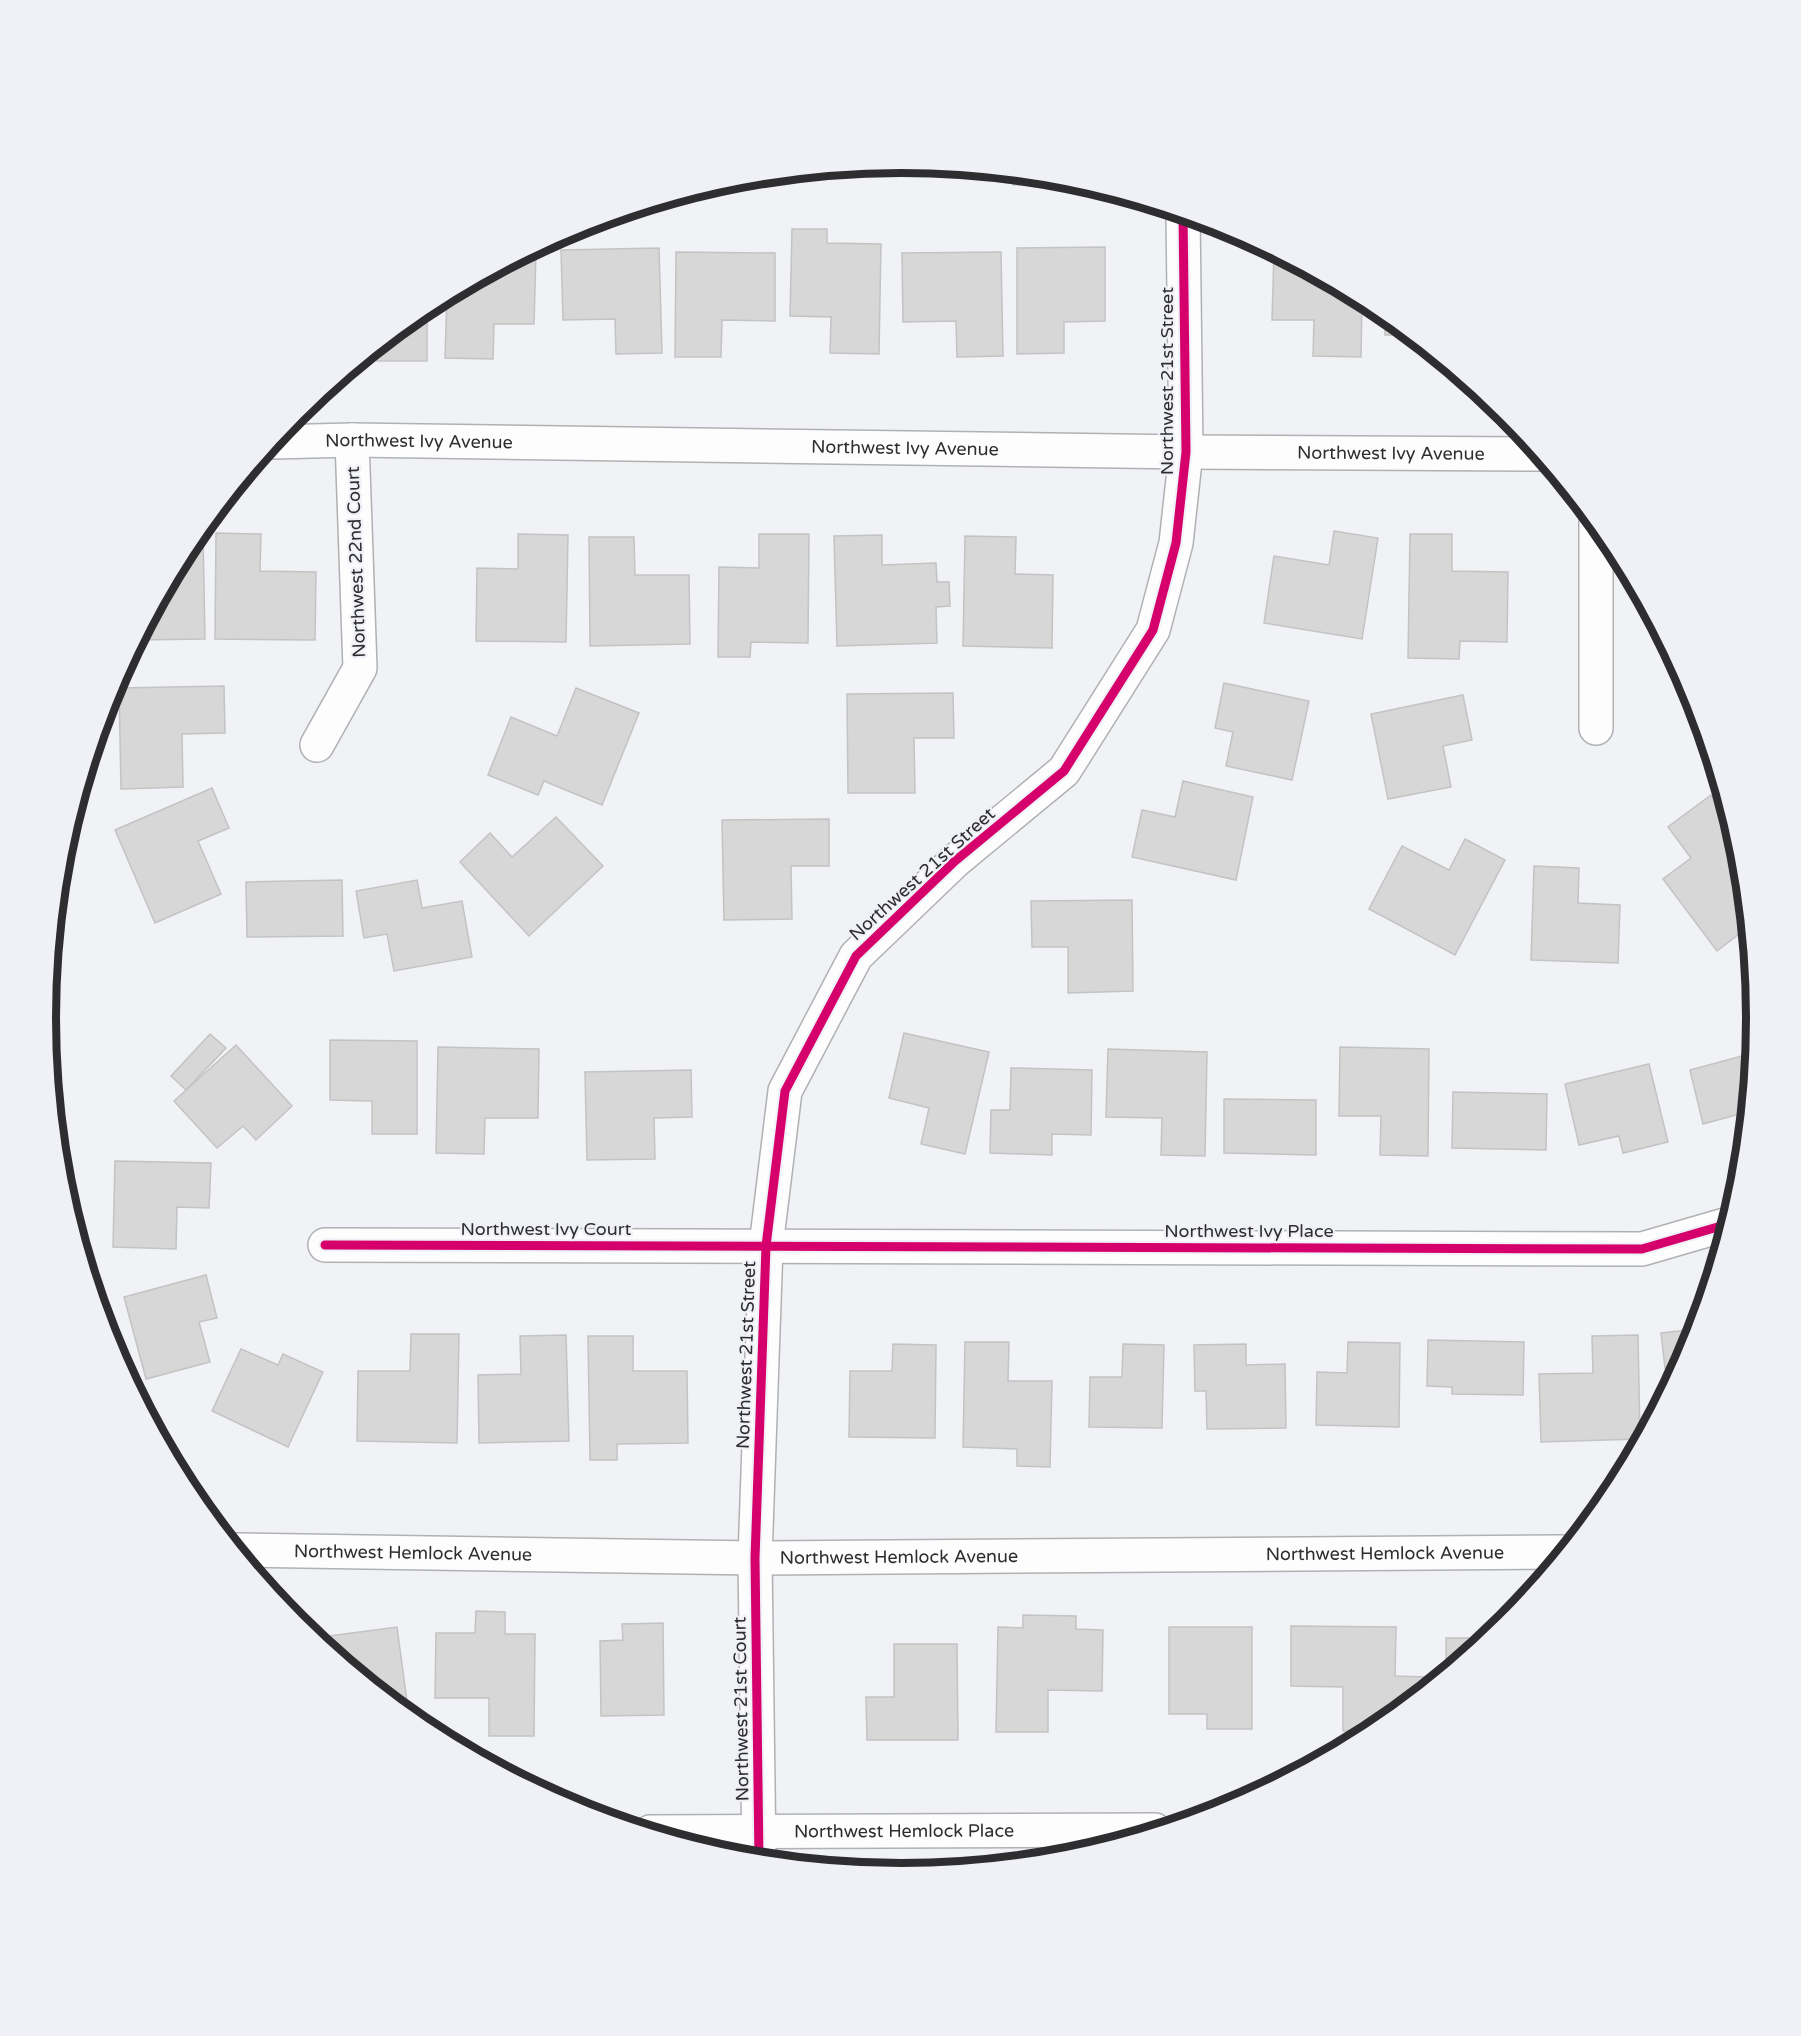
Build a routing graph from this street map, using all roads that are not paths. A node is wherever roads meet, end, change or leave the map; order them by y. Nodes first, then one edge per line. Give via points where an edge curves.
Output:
1 (1183, 222) edge
2 (352, 441) junction
3 (283, 442) edge
4 (1186, 452) junction
5 (1529, 453) edge
6 (1596, 539) edge
7 (1596, 728) dead end
8 (317, 746) dead end
9 (1719, 1227) edge
10 (325, 1245) dead end
11 (766, 1246) junction
12 (245, 1550) edge
13 (1555, 1552) edge
14 (755, 1558) junction
15 (1129, 1831) edge
16 (701, 1839) edge
17 (759, 1846) edge

1 - 4 street, Northwest 21st Street
2 - 3 street, Northwest Ivy Avenue
2 - 4 street, Northwest Ivy Avenue
2 - 8 street, Northwest 22nd Court via 360,668
4 - 5 street, Northwest Ivy Avenue
4 - 11 street, Northwest 21st Street via 1176,543 1153,630 1064,771 956,861 856,956 784,1091
6 - 7 street
9 - 11 street, Northwest Ivy Place via 1642,1249
10 - 11 street, Northwest Ivy Court
11 - 14 street, Northwest 21st Street
12 - 14 street, Northwest Hemlock Avenue
13 - 14 street, Northwest Hemlock Avenue
14 - 17 street, Northwest 21st Court
15 - 17 street, Northwest Hemlock Place
16 - 17 street, Northwest Hemlock Place

